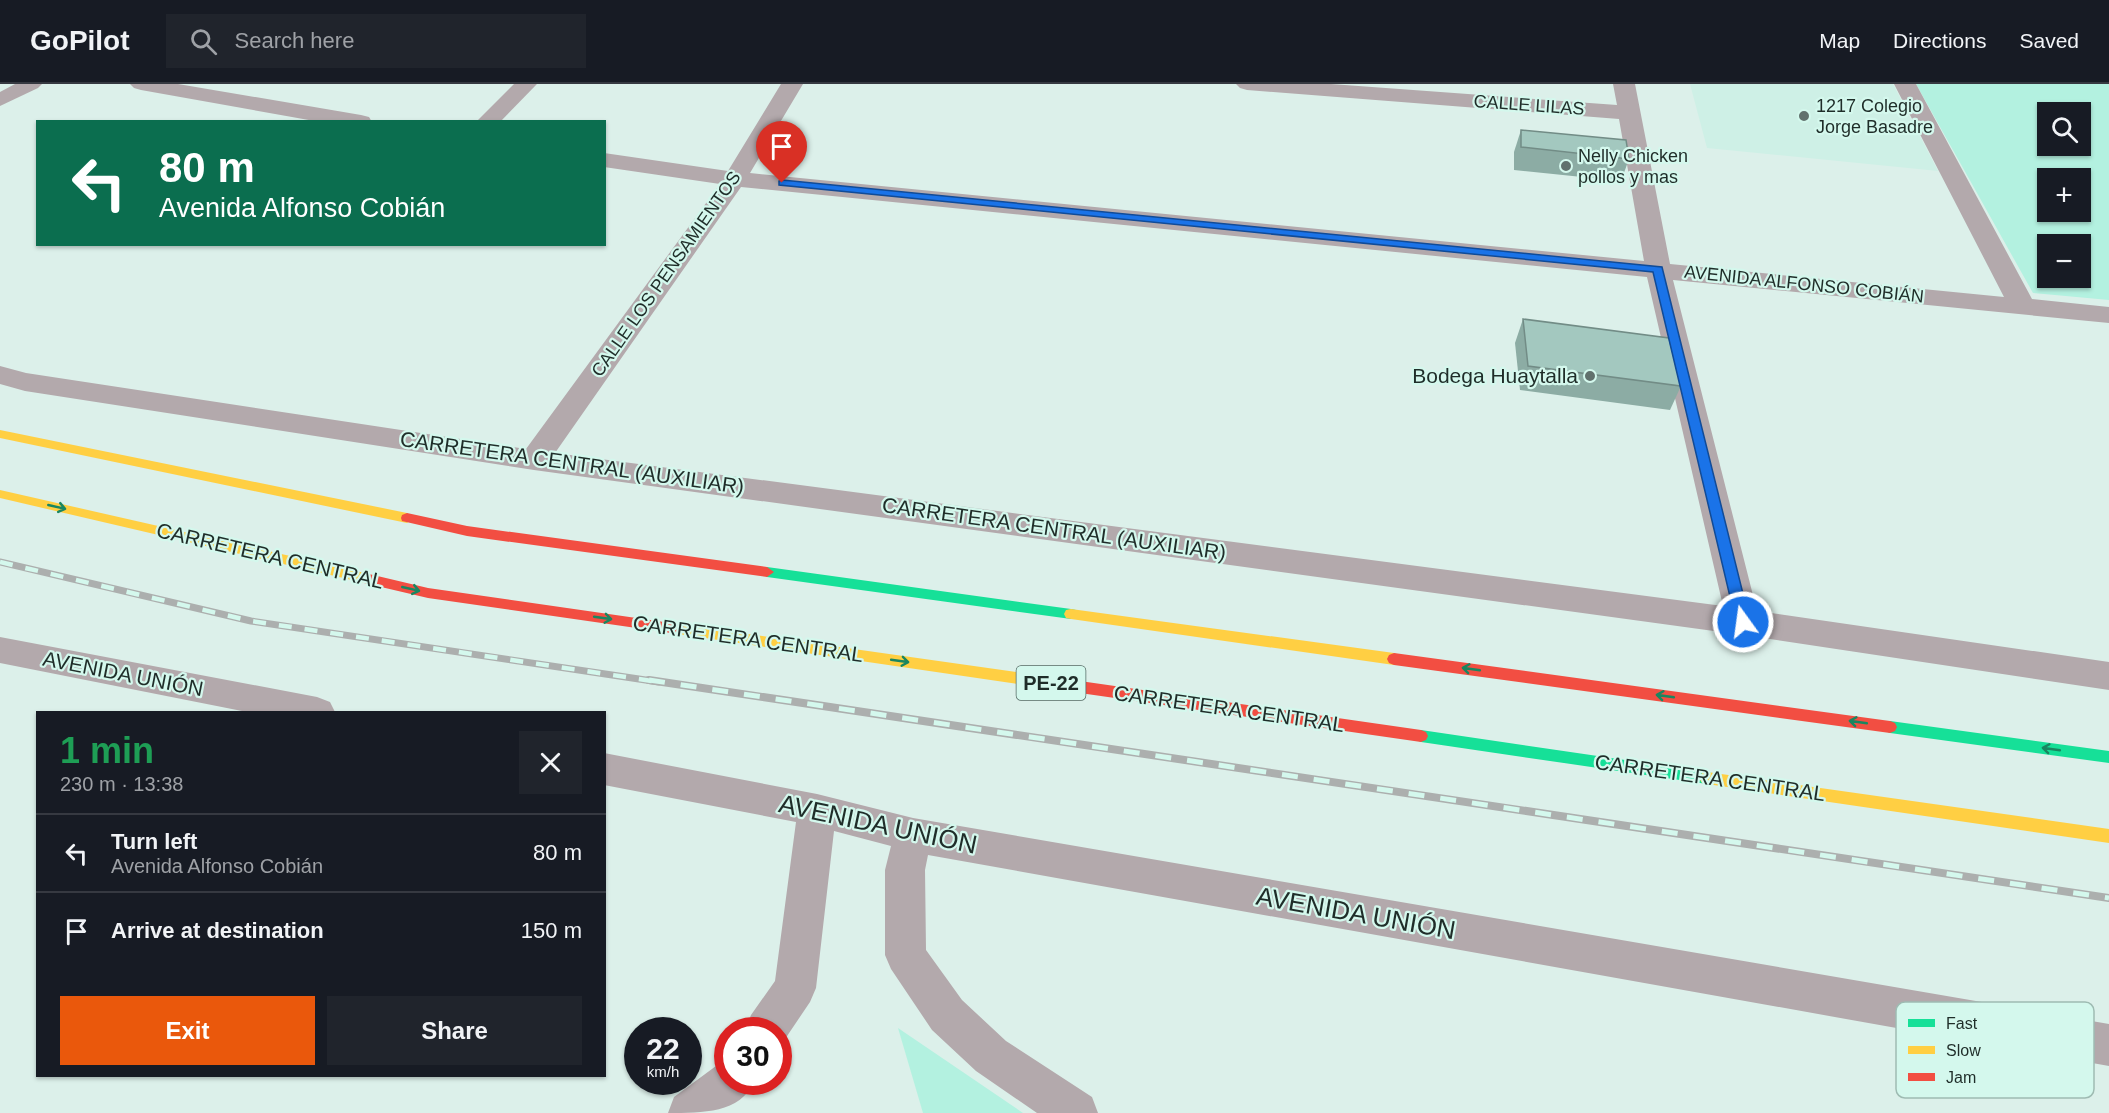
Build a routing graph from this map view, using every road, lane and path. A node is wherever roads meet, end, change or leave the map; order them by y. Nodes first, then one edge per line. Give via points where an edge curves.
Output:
1 (31, 84) edge
2 (141, 84) edge
3 (526, 84) edge
4 (792, 84) edge
5 (1247, 84) edge
6 (1624, 84) edge
7 (1905, 84) edge
8 (0, 100) edge
9 (1631, 113) junction
10 (349, 120) edge
11 (489, 120) edge
12 (606, 160) edge
13 (735, 179) junction
14 (1658, 269) junction
15 (2022, 306) junction
16 (2109, 315) edge
17 (0, 375) edge
18 (0, 434) edge
19 (534, 460) junction
20 (0, 494) edge
21 (1743, 622) junction
22 (0, 650) edge
23 (2109, 676) edge
24 (312, 711) edge
25 (2109, 757) edge
26 (606, 769) edge
27 (818, 810) junction
28 (913, 835) junction
29 (2109, 836) edge
30 (1896, 1008) edge
31 (775, 1017) edge
32 (2094, 1042) edge
33 (2109, 1045) edge
34 (714, 1095) edge
35 (690, 1113) edge
36 (1076, 1113) edge

1 - 8 street
2 - 10 street
3 - 11 street
4 - 13 street, CALLE LOS PENSAMIENTOS
5 - 9 street, CALLE LILAS
6 - 9 street
7 - 15 street
9 - 14 street
12 - 13 street, AVENIDA ALFONSO COBIÁN
13 - 14 street, AVENIDA ALFONSO COBIÁN
13 - 19 street, CALLE LOS PENSAMIENTOS
14 - 15 street, AVENIDA ALFONSO COBIÁN
14 - 21 street
15 - 16 street, AVENIDA ALFONSO COBIÁN
17 - 19 street, CARRETERA CENTRAL (AUXILIAR)
25 -> 18 highway via 467,531
19 - 21 street, CARRETERA CENTRAL (AUXILIAR)
20 -> 29 highway, CARRETERA CENTRAL / PE-22 via 428,593
21 - 23 street, CARRETERA CENTRAL (AUXILIAR)
22 - 24 street, AVENIDA UNIÓN
26 - 27 street, AVENIDA UNIÓN
27 - 28 street, AVENIDA UNIÓN
27 - 31 street via 795,988
28 - 30 street, AVENIDA UNIÓN
28 - 36 street via 905,870 906,955 947,1015 991,1056
32 - 33 street, AVENIDA UNIÓN
34 - 35 street

